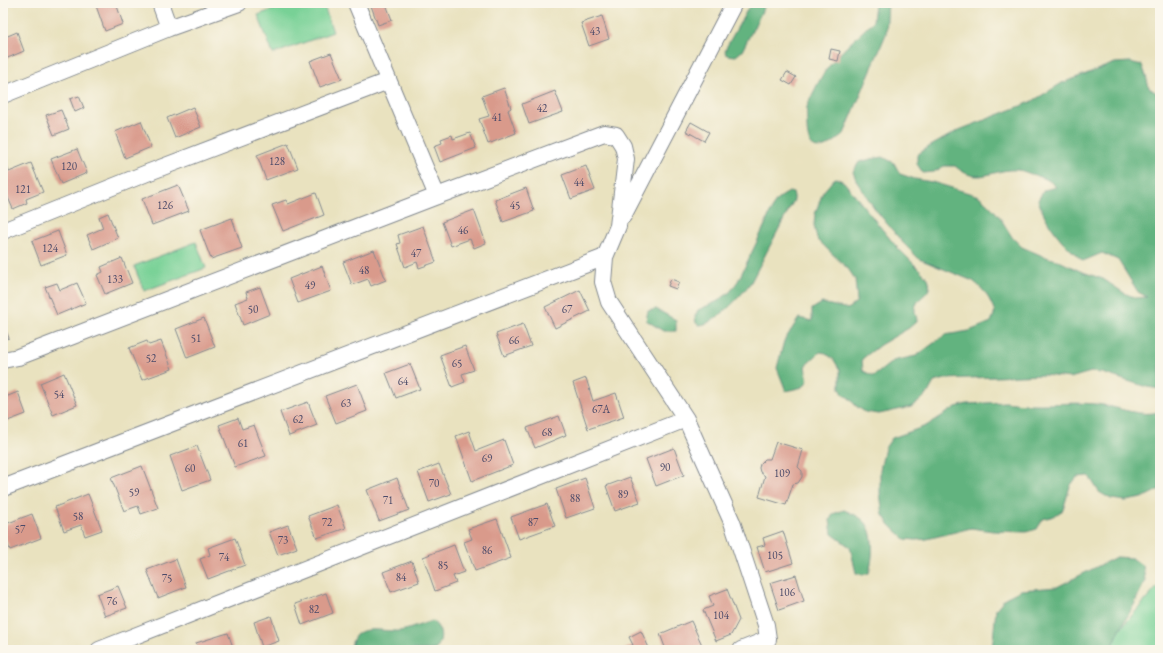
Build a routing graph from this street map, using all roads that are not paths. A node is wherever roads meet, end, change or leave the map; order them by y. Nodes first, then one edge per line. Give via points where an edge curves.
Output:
1 (160, 3) edge
2 (239, 3) edge
3 (356, 3) edge
4 (734, 3) edge
5 (169, 28) junction
6 (388, 81) junction
7 (3, 96) edge
8 (437, 196) junction
9 (618, 226) junction
10 (3, 231) edge
11 (605, 257) junction
12 (3, 360) edge
13 (686, 420) junction
14 (3, 488) edge
15 (99, 650) edge
16 (741, 650) edge

1 - 5 street
2 - 5 street
3 - 6 street
4 - 9 street
5 - 7 street
6 - 8 street
6 - 10 street
8 - 9 street via 604,133 616,135 623,146 626,159
8 - 12 street via 25,354
9 - 11 street
11 - 13 street via 603,282 609,302
11 - 14 street
13 - 15 street
13 - 16 street via 732,522 766,625 768,639

